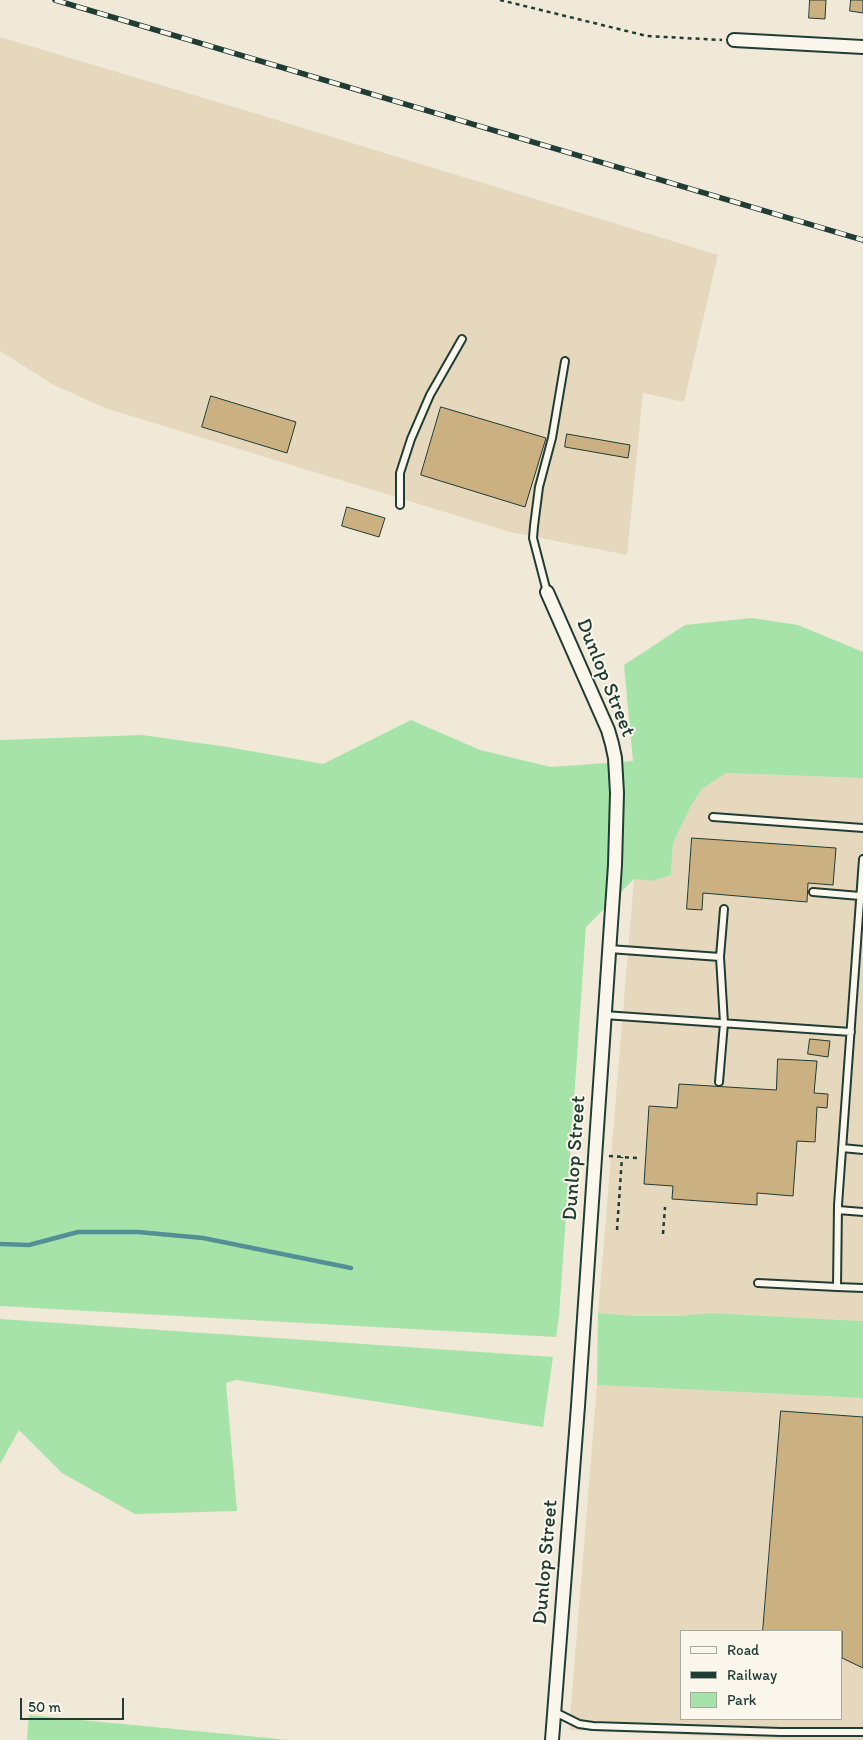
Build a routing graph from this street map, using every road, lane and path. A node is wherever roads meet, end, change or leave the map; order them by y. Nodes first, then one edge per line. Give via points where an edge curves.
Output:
1 (500, 0) edge
2 (734, 40) joint
3 (863, 47) edge
4 (462, 339) dead end
5 (565, 361) dead end
6 (400, 505) dead end
7 (547, 592) joint
8 (713, 816) dead end
9 (863, 828) edge
10 (863, 859) edge
11 (813, 892) dead end
12 (860, 896) junction
13 (724, 909) dead end
14 (609, 949) junction
15 (720, 957) junction
16 (604, 1015) junction
17 (724, 1023) junction
18 (851, 1032) junction
19 (719, 1082) dead end
20 (842, 1148) junction
21 (863, 1150) edge
22 (595, 1154) junction
23 (622, 1157) junction
24 (636, 1158) dead end
25 (665, 1207) dead end
26 (838, 1210) junction
27 (863, 1212) edge
28 (617, 1230) dead end
29 (663, 1234) dead end
30 (758, 1283) dead end
31 (837, 1287) junction
32 (863, 1288) edge
33 (554, 1711) junction
34 (863, 1732) edge
35 (552, 1740) edge

1 - 2 path via 647,36
2 - 3 street
4 - 6 lane via 430,394 411,439 400,473
5 - 7 lane via 533,538
7 - 14 street, Dunlop Street via 608,730 615,758 617,793
8 - 9 lane
10 - 12 lane
11 - 12 lane
12 - 18 lane
13 - 15 lane
14 - 15 lane
14 - 16 street, Dunlop Street
15 - 17 lane
16 - 17 lane
16 - 22 street, Dunlop Street
17 - 18 lane
17 - 19 lane
18 - 20 lane
20 - 21 lane
20 - 26 lane
22 - 23 path
22 - 33 street, Dunlop Street
23 - 24 path
23 - 28 path
25 - 29 path
26 - 27 lane
26 - 31 lane
30 - 31 lane
31 - 32 lane
33 - 34 lane via 579,1724 593,1726
33 - 35 street, Dunlop Street

